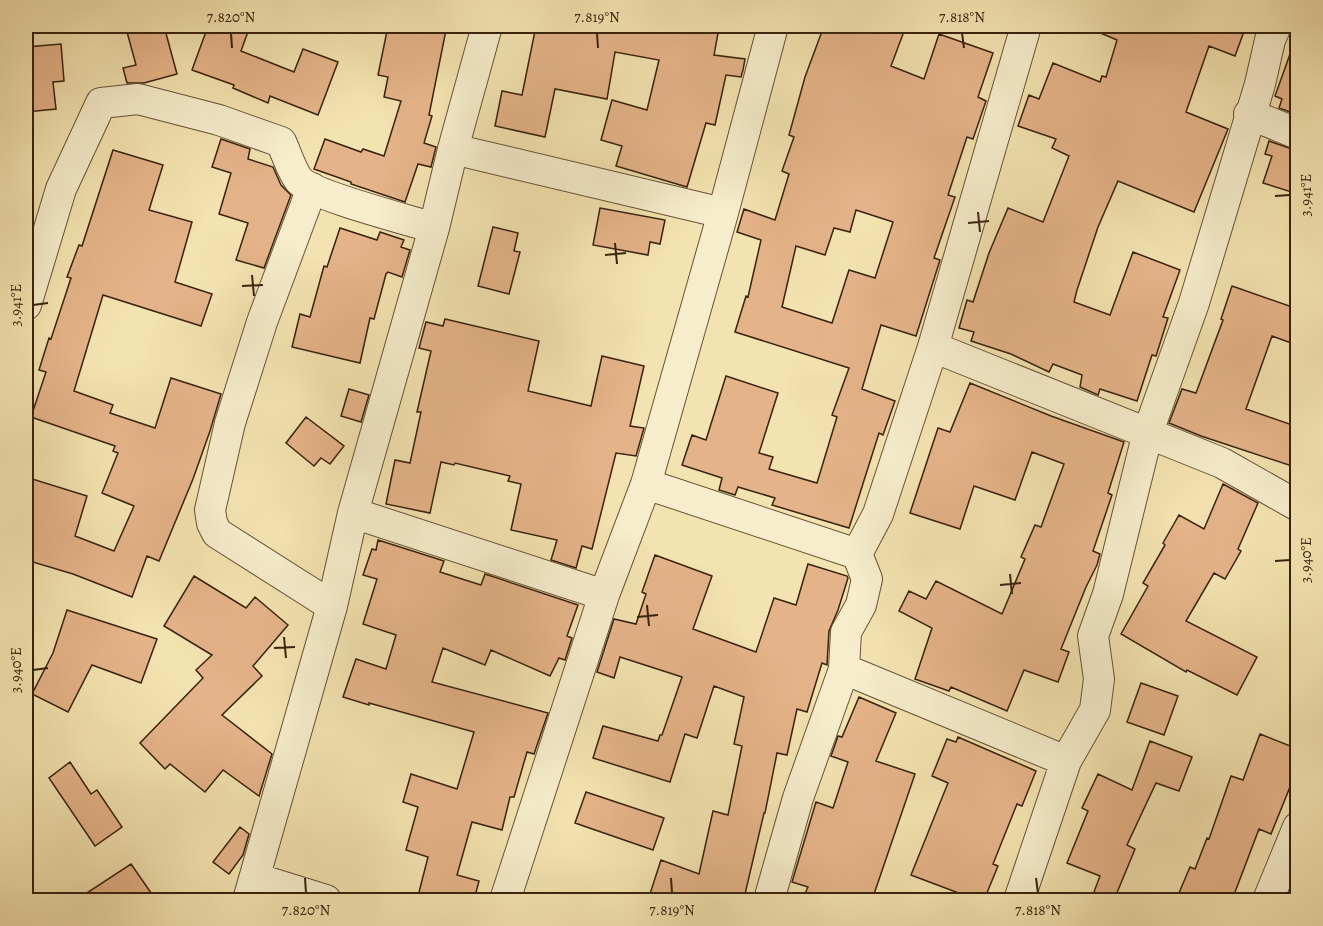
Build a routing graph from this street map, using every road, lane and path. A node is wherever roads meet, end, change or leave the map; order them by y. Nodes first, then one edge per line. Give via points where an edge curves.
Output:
1 (487, 26) edge
2 (773, 26) edge
3 (1026, 26) edge
4 (1276, 26) edge
5 (1249, 114) junction
6 (1298, 134) edge
7 (453, 149) junction
8 (312, 188) junction
9 (723, 213) junction
10 (434, 228) junction
11 (26, 305) edge
12 (933, 347) junction
13 (1148, 432) junction
14 (646, 484) junction
15 (1298, 506) edge
16 (353, 513) junction
17 (856, 554) junction
18 (604, 595) junction
19 (332, 606) junction
20 (844, 669) junction
21 (1066, 761) junction
22 (1298, 827) edge
23 (251, 889) edge
24 (326, 900) edge
25 (505, 900) edge
26 (769, 900) edge
27 (1019, 900) edge
28 (1268, 900) edge

1 - 7 street
2 - 9 street
3 - 12 street
4 - 5 street
5 - 6 street
5 - 13 street via 1194,303
7 - 9 street
7 - 10 street
8 - 10 street
8 - 11 street via 299,180 281,142 219,120 138,99 100,103 61,189
8 - 19 street via 262,322 230,423 210,510 217,533
9 - 14 street
10 - 16 street
12 - 13 street
12 - 17 street via 878,514
13 - 15 street via 1222,463
13 - 21 street via 1108,594 1093,636 1099,679 1095,710
14 - 17 street
14 - 18 street
16 - 18 street
16 - 19 street
17 - 20 street via 867,579 861,606 846,632
18 - 25 street
19 - 23 street
20 - 21 street
20 - 26 street via 798,798
21 - 27 street
22 - 28 street
23 - 24 street

